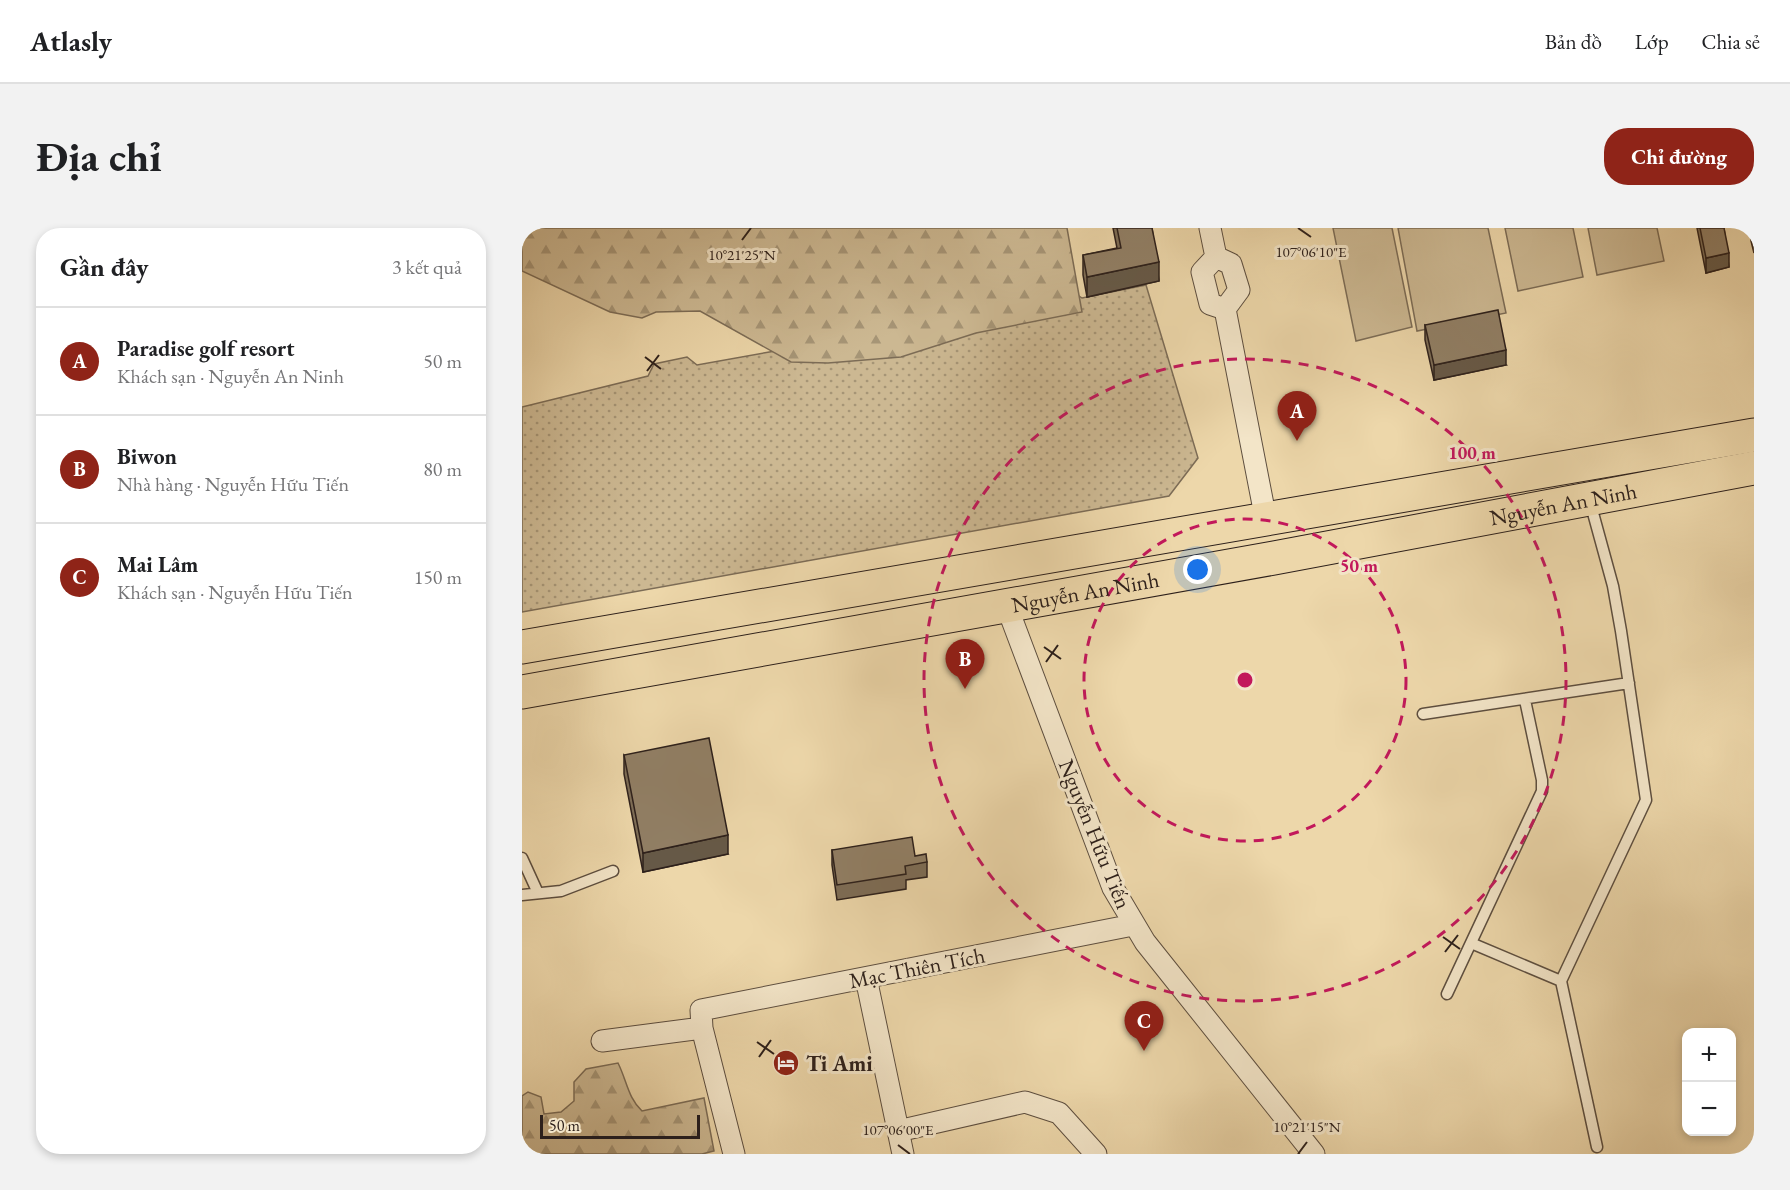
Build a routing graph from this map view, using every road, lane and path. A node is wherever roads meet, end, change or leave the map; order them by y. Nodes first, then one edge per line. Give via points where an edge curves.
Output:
1 (1210, 228) edge
2 (1216, 256) junction
3 (1225, 309) junction
4 (1754, 435) edge
5 (1754, 468) edge
6 (1589, 499) junction
7 (1266, 520) junction
8 (1274, 558) junction
9 (1006, 604) junction
10 (522, 647) edge
11 (1629, 683) junction
12 (522, 692) edge
13 (1525, 700) junction
14 (1423, 714) dead end
15 (522, 858) edge
16 (613, 871) dead end
17 (538, 893) junction
18 (522, 895) edge
19 (1133, 925) junction
20 (1471, 943) junction
21 (866, 978) junction
22 (1561, 981) junction
23 (1447, 994) dead end
24 (701, 1019) junction
25 (602, 1041) dead end
26 (898, 1131) junction
27 (1597, 1147) dead end
28 (1310, 1153) edge
29 (734, 1154) edge
30 (903, 1154) edge
31 (1096, 1154) edge

1 - 2 street
2 - 3 street via 1231,264 1239,290
2 - 3 street via 1202,272 1210,304
3 - 7 street
4 - 7 main road, Nguyễn An Ninh
5 - 6 main road, Nguyễn An Ninh
6 - 8 main road, Nguyễn An Ninh
6 - 11 lane via 1612,586
7 - 8 main road
7 - 10 main road, Nguyễn An Ninh
8 - 9 main road, Nguyễn An Ninh
9 - 12 main road, Nguyễn An Ninh
9 - 19 street, Nguyễn Hữu Tiến via 1113,888
11 - 13 lane
11 - 22 lane via 1646,800
13 - 14 lane
13 - 20 lane via 1542,791
15 - 17 lane
16 - 17 lane via 561,891
17 - 18 lane
19 - 21 street, Mạc Thiên Tích
19 - 28 street, Nguyễn Hữu Tiến
20 - 22 lane
20 - 23 lane
21 - 24 street, Mạc Thiên Tích
21 - 26 street
22 - 27 lane
24 - 25 street, Mạc Thiên Tích
24 - 29 street
26 - 30 street
26 - 31 street via 1025,1102 1059,1113

